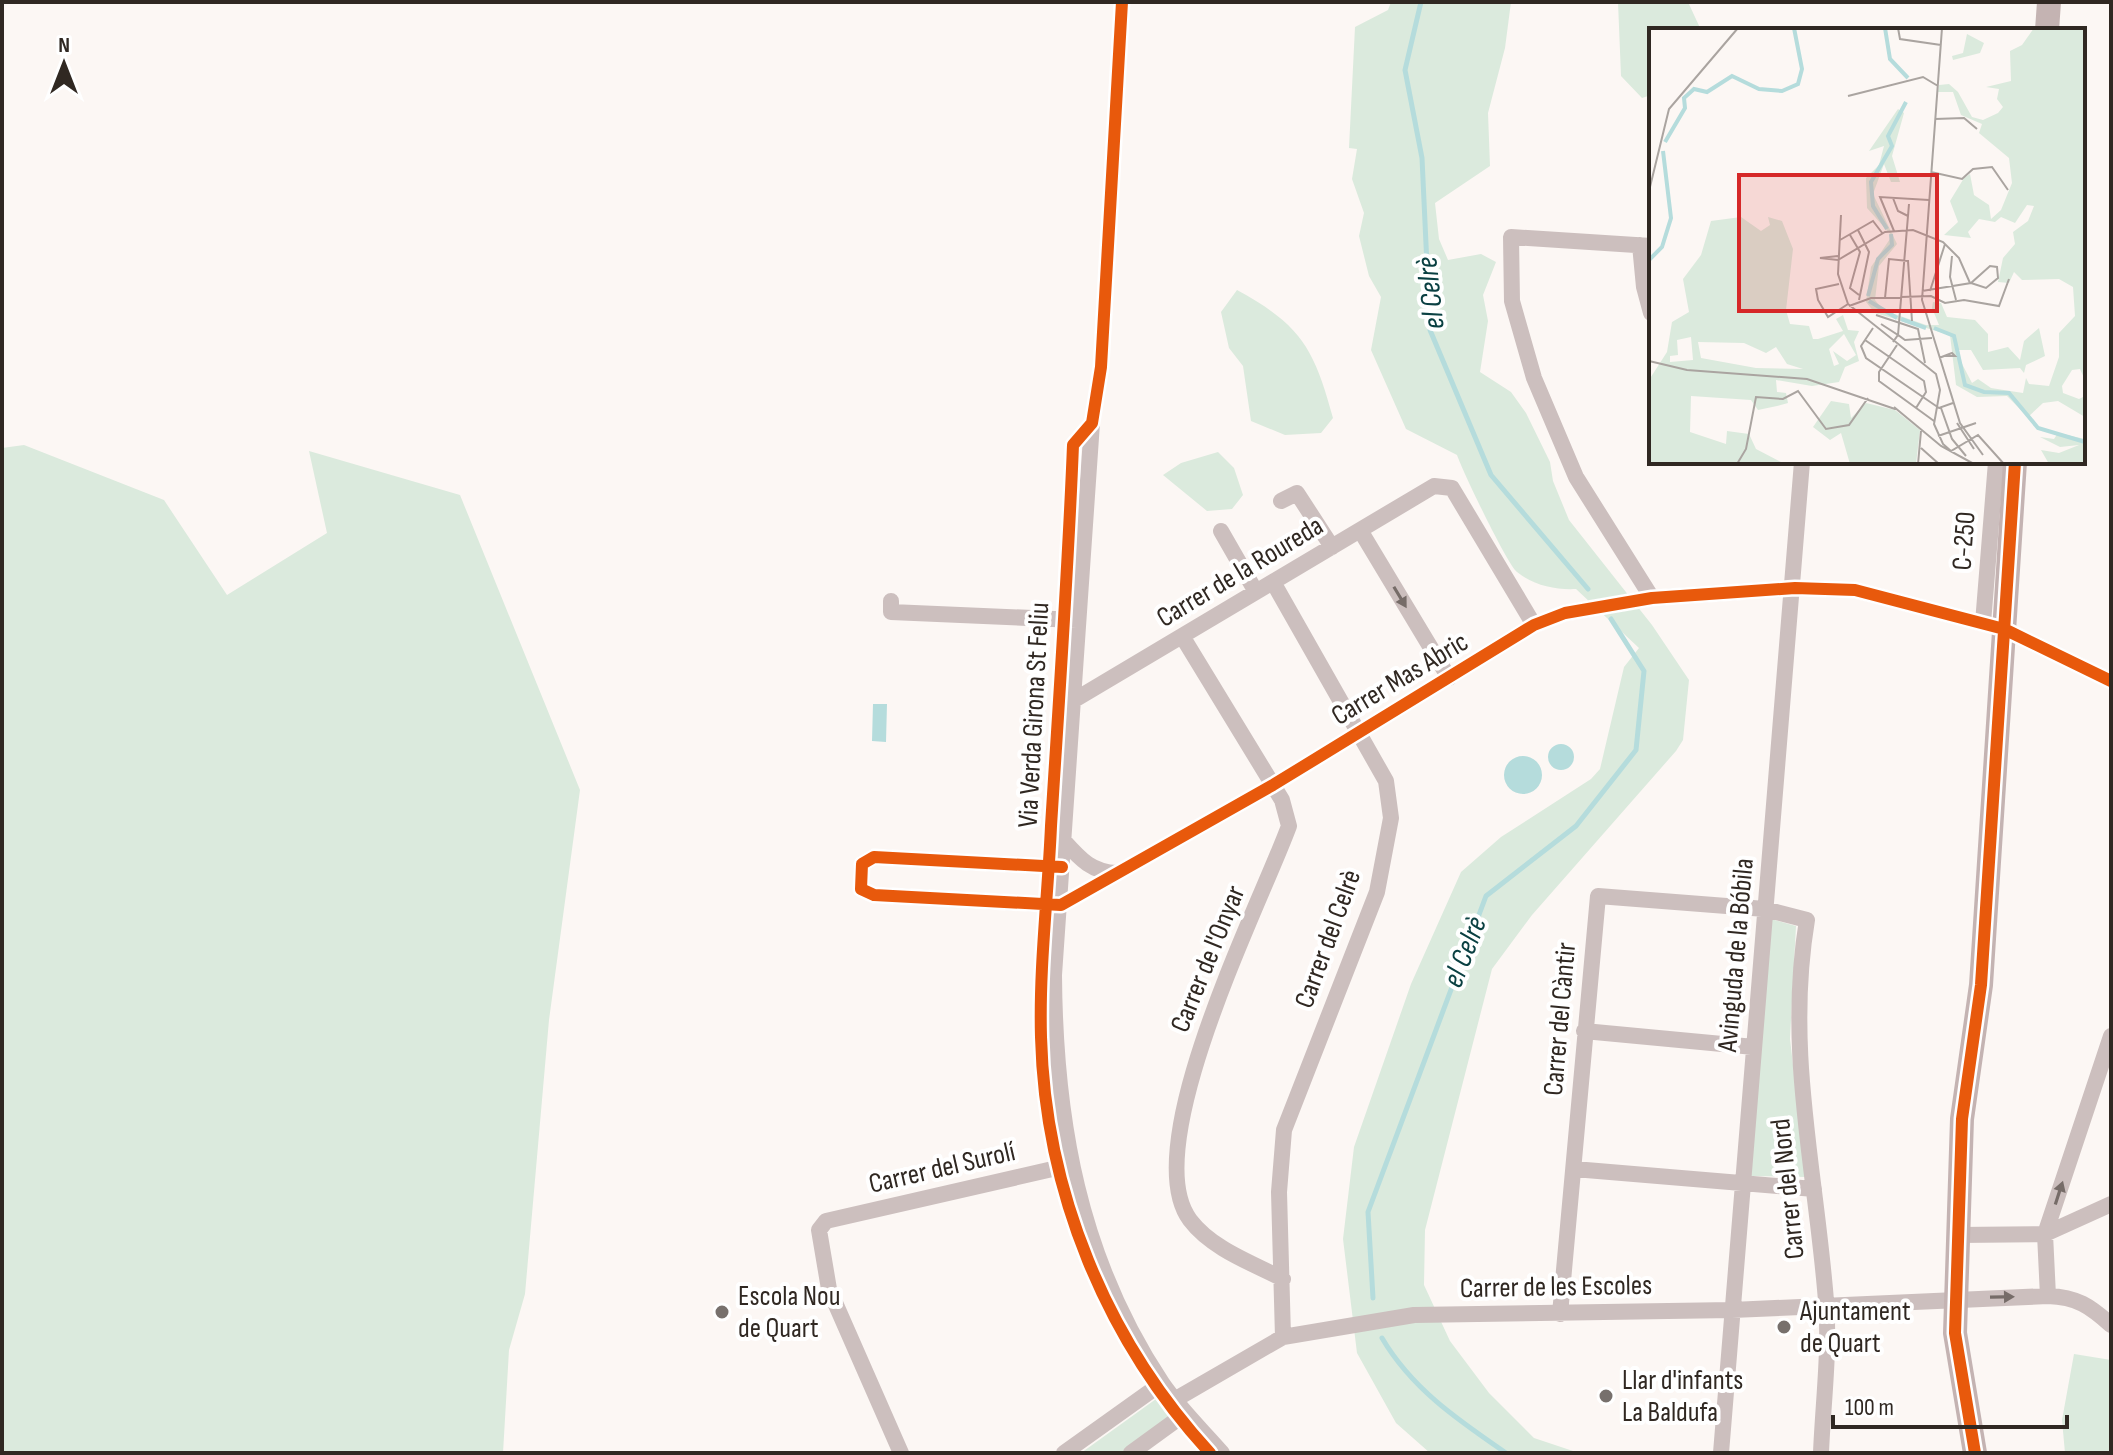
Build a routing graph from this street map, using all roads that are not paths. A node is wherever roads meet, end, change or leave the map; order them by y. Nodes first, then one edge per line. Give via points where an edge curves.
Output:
1 (2049, 2) edge
2 (2047, 28) edge
3 (1646, 246) edge
4 (1649, 306) edge
5 (1092, 423) dead end
6 (1802, 464) edge
7 (1996, 464) edge
8 (2015, 464) edge
9 (1281, 501) dead end
10 (1360, 530) junction
11 (1221, 531) dead end
12 (1332, 547) junction
13 (1273, 582) junction
14 (1795, 588) junction
15 (1256, 592) junction
16 (1652, 598) junction
17 (891, 601) dead end
18 (1077, 620) junction
19 (1534, 625) junction
20 (1994, 626) junction
21 (1182, 636) junction
22 (1449, 678) junction
23 (2111, 681) edge
24 (1071, 702) junction
25 (1358, 733) junction
26 (1273, 785) junction
27 (1064, 841) junction
28 (1062, 867) junction
29 (1119, 873) junction
30 (1061, 905) junction
31 (1765, 909) junction
32 (1584, 1031) junction
33 (2111, 1036) edge
34 (1754, 1047) junction
35 (1070, 1165) junction
36 (1574, 1169) junction
37 (1743, 1184) junction
38 (1814, 1189) junction
39 (2111, 1204) edge
40 (2045, 1234) junction
41 (1958, 1235) junction
42 (1283, 1279) junction
43 (2048, 1296) junction
44 (1956, 1298) junction
45 (1827, 1305) junction
46 (1732, 1310) junction
47 (1560, 1314) junction
48 (2111, 1325) edge
49 (1283, 1337) junction
50 (1162, 1383) junction
51 (1176, 1399) junction
52 (1186, 1413) junction
53 (901, 1453) edge
54 (1064, 1453) edge
55 (1131, 1453) edge
56 (1222, 1453) edge
57 (1721, 1453) edge
58 (1821, 1453) edge
59 (1975, 1453) edge

1 - 2 main road
3 - 4 street via 1644,287
3 - 16 street via 1511,237 1512,301 1534,378 1576,477
5 - 18 street
6 - 14 street, Avinguda de la Bóbila
7 - 20 street, C-250
8 - 20 main road, C-250
9 - 12 street via 1297,493
10 - 12 street, Carrer de la Roureda
10 - 19 street, Carrer de la Roureda via 1434,486 1452,488
10 -> 22 street
11 - 15 street
12 - 13 street, Carrer de la Roureda
13 - 15 street, Carrer de la Roureda
13 - 25 street, Carrer del Celrè
14 - 16 street, Carrer Mas Abric
14 - 20 street, Carrer Mas Abric via 1855,590
14 - 31 street, Avinguda de la Bóbila
15 - 21 street, Carrer de la Roureda
16 - 19 street, Carrer Mas Abric via 1565,613
17 - 18 street via 891,612
18 - 24 street
19 - 22 street, Carrer Mas Abric
20 - 23 street, Carrer Mas Abric
20 - 41 main road, C-250 via 1981,985 1962,1119
21 - 24 street, Carrer de la Roureda
21 - 26 street, Carrer de l'Onyar
22 - 25 street, Carrer Mas Abric
24 - 27 street
25 - 26 street, Carrer Mas Abric
25 - 42 street, Carrer del Celrè via 1386,781 1391,818 1377,892 1284,1130 1279,1192
26 - 29 street, Carrer Mas Abric
26 - 42 street, Carrer de l'Onyar via 1289,826 1195,1063 1179,1122 1178,1168 1190,1220 1213,1243
27 - 28 street
27 - 29 street via 1099,872
28 - 30 street
28 - 30 street via 874,857 862,864 861,889 874,895
29 - 30 street, Carrer Mas Abric
30 - 35 street via 1054,1058
31 - 32 street, Carrer del Càntir via 1598,896
31 - 34 street, Avinguda de la Bóbila
31 - 38 street, Carrer del Nord via 1807,920 1797,1040
32 - 34 street
32 - 36 street, Carrer del Càntir
40 -> 33 street
34 - 37 street, Avinguda de la Bóbila
35 - 50 street via 1084,1221 1119,1303
35 - 53 street, Carrer del Surolí via 826,1221 819,1230 829,1289
36 - 37 street
36 - 47 street, Carrer del Càntir
37 - 38 street
37 - 46 street, Avinguda de la Bóbila
38 - 45 street, Carrer del Nord
39 - 40 street
40 - 41 street
40 - 43 street
41 - 44 main road, C-250
42 - 49 street, Carrer del Celrè
44 -> 43 street, Carrer de les Escoles
43 - 48 street, Carrer de les Escoles via 2088,1304
44 - 45 street, Carrer de les Escoles
44 - 59 main road, C-250 via 1955,1333
45 - 46 street, Carrer de les Escoles
45 - 58 street, Carrer del Nord
46 - 47 street, Carrer de les Escoles
46 - 57 street, Avinguda de la Bóbila
47 - 49 street, Carrer de les Escoles via 1414,1315
49 - 51 street, Carrer de les Escoles
50 - 51 street
50 - 54 street
51 - 52 street
52 - 55 street
52 - 56 street

